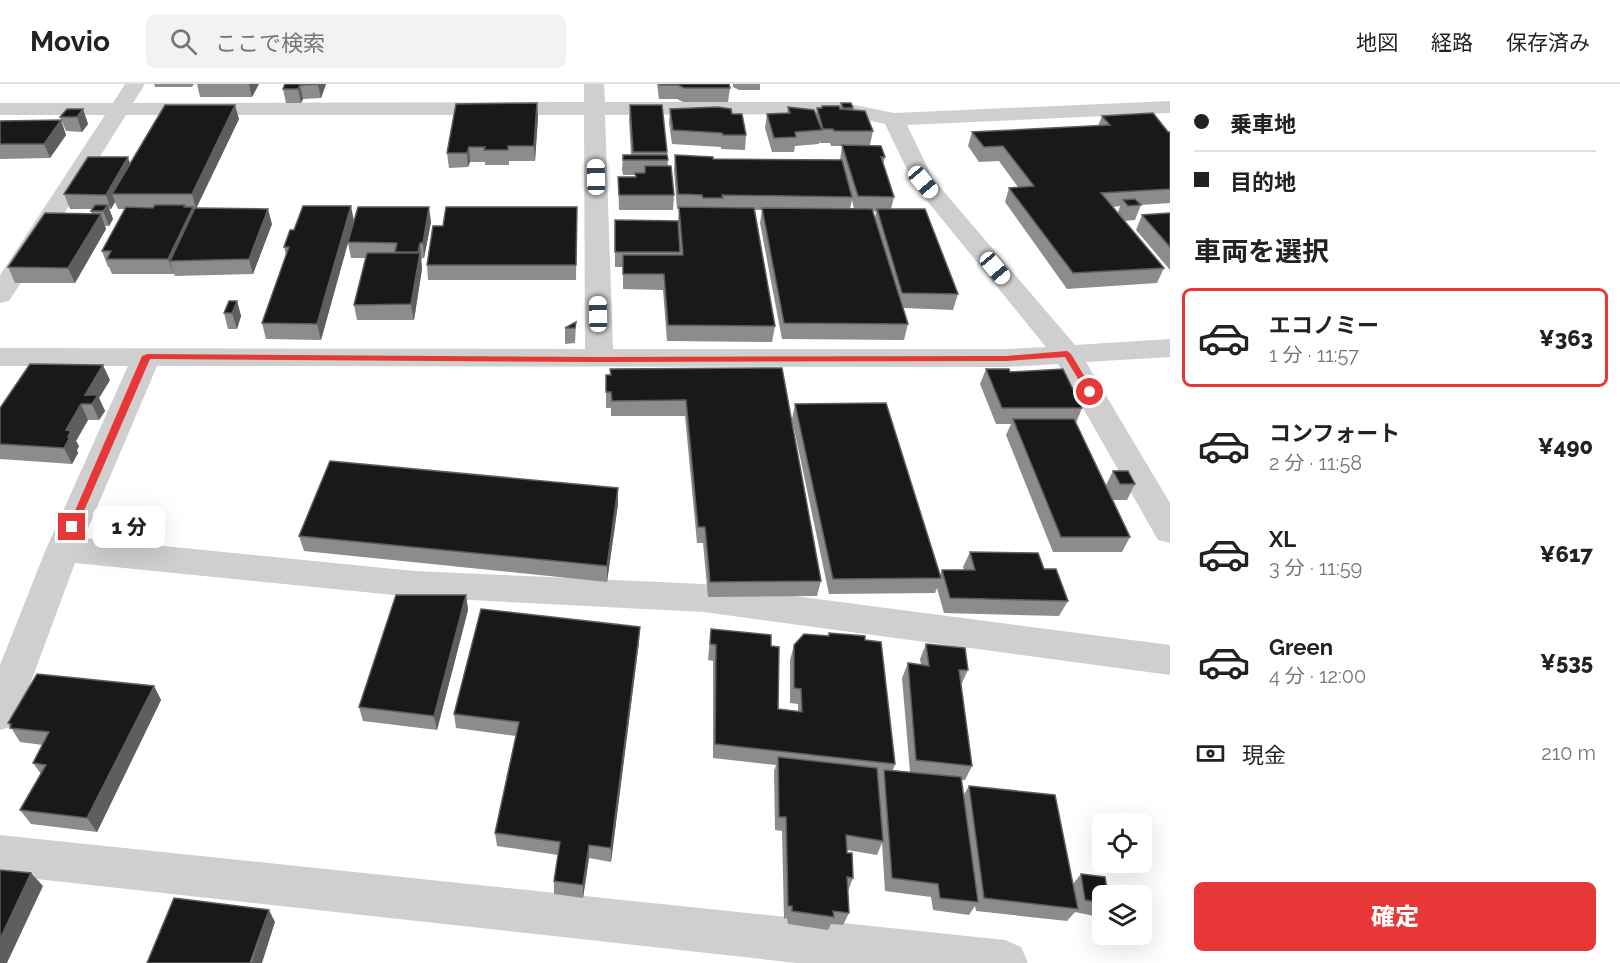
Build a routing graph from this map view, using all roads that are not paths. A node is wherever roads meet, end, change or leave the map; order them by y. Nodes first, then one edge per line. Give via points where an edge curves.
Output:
1 (135, 84) edge
2 (594, 84) edge
3 (1170, 107) edge
4 (595, 108) junction
5 (0, 109) edge
6 (119, 109) junction
7 (894, 119) junction
8 (0, 295) edge
9 (1170, 348) edge
10 (1067, 354) junction
11 (147, 356) junction
12 (0, 357) edge
13 (599, 359) junction
14 (1170, 531) edge
15 (63, 549) junction
16 (1170, 660) edge
17 (0, 714) edge
18 (0, 855) edge
19 (1005, 963) edge

1 - 6 street
2 - 4 street
3 - 7 street
4 - 6 street
4 - 7 street via 840,108
4 - 13 street
5 - 6 street
6 - 8 street
7 - 10 street via 923,182
9 - 10 street
10 - 13 street via 1006,358
10 - 14 street
11 - 12 street
11 - 13 street
11 - 15 street
15 - 16 street via 414,584 703,598
15 - 17 street
18 - 19 street

